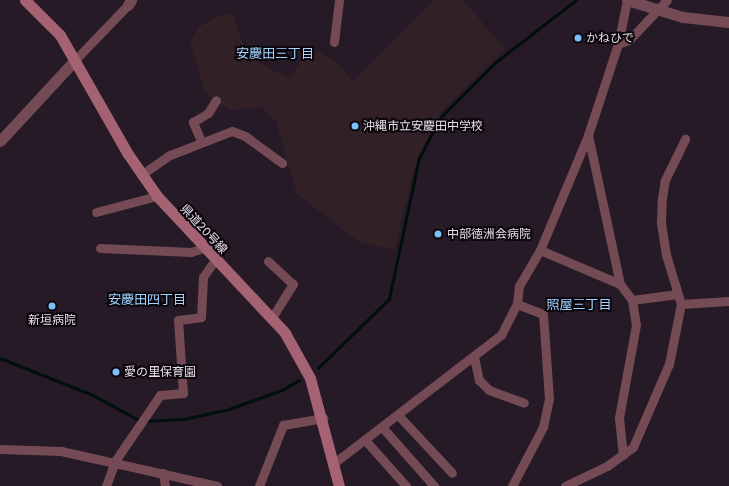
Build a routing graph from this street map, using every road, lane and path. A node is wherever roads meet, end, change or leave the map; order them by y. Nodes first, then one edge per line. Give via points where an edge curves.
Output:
1 (25, 0) edge
2 (340, 0) edge
3 (627, 0) edge
4 (668, 0) edge
5 (130, 2) edge
6 (660, 9) junction
7 (729, 22) edge
8 (334, 42) dead end
9 (618, 44) junction
10 (75, 60) junction
11 (216, 100) dead end
12 (588, 135) junction
13 (685, 139) dead end
14 (201, 141) junction
15 (0, 142) edge
16 (282, 163) dead end
17 (141, 175) junction
18 (157, 196) junction
19 (96, 212) dead end
20 (100, 248) dead end
21 (204, 248) junction
22 (540, 250) junction
23 (215, 260) junction
24 (268, 261) dead end
25 (620, 284) junction
26 (678, 294) junction
27 (632, 300) junction
28 (729, 301) edge
29 (517, 304) junction
30 (682, 304) junction
31 (272, 318) junction
32 (474, 357) junction
33 (524, 403) dead end
34 (398, 414) junction
35 (323, 418) junction
36 (382, 427) junction
37 (365, 440) junction
38 (0, 449) edge
39 (623, 455) junction
40 (115, 461) junction
41 (334, 463) junction
42 (163, 473) junction
43 (452, 473) dead end
44 (106, 486) edge
45 (164, 486) edge
46 (217, 486) edge
47 (259, 486) edge
48 (339, 486) edge
49 (406, 486) edge
50 (434, 486) edge
51 (512, 486) edge
52 (565, 486) edge

1 - 10 main road, 県道20号線 via 60,35
2 - 8 street
3 - 6 street
3 - 9 street
4 - 6 street
5 - 10 street
6 - 7 street via 683,17
6 - 9 street via 629,40
9 - 12 street
10 - 15 street
10 - 17 main road, 県道20号線
11 - 14 street via 208,113 193,122
12 - 22 street
12 - 25 street
13 - 26 street via 665,180 661,222 666,255
14 - 16 street via 232,131 245,136
14 - 17 street via 170,155
17 - 18 main road, 県道20号線
18 - 19 street
18 - 21 main road, 県道20号線
20 - 21 street via 191,252
21 - 23 main road, 県道20号線
22 - 25 street
22 - 29 street via 519,286
23 - 31 main road, 県道20号線
23 - 40 street via 203,278 201,316 178,320 184,393 160,395
24 - 31 street via 293,284
25 - 27 street
26 - 27 street
26 - 30 street
27 - 39 street via 634,343 619,418
28 - 30 street
29 - 32 street via 502,335
29 - 51 street via 543,314 549,399 543,427
30 - 39 street via 670,364 651,413 637,441
31 - 35 main road, 県道20号線 via 310,378
32 - 33 street via 479,380 489,390
32 - 34 street
34 - 36 street
34 - 43 street
35 - 41 main road, 県道20号線
35 - 47 street via 283,425
36 - 37 street
36 - 50 street
37 - 41 street
37 - 49 street
38 - 40 street via 61,451
39 - 52 street
40 - 42 street
40 - 44 street
41 - 48 main road, 県道20号線
42 - 45 street
42 - 46 street

